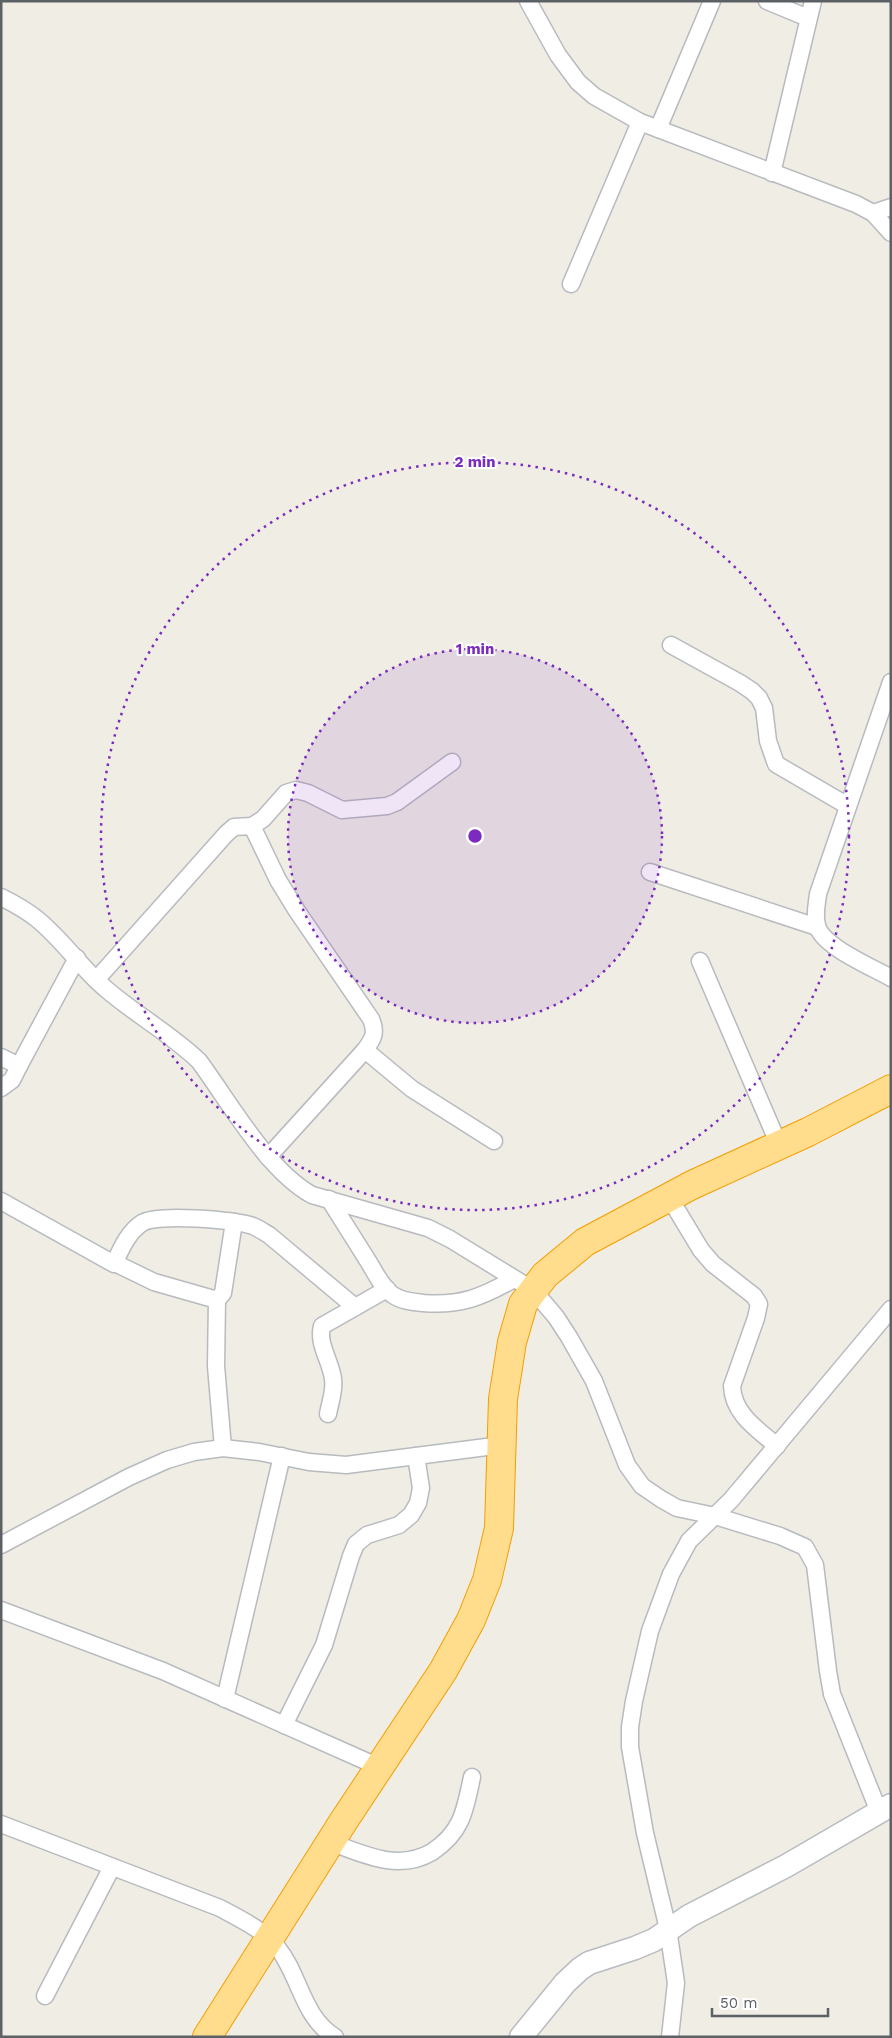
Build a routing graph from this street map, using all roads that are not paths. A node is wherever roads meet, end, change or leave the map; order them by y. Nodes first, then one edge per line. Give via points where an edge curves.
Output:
1 (528, 1) edge
2 (712, 1) edge
3 (767, 1) edge
4 (813, 1) edge
5 (808, 18) junction
6 (640, 122) junction
7 (658, 129) junction
8 (772, 173) junction
9 (891, 206) edge
10 (873, 213) junction
11 (891, 233) edge
12 (570, 284) dead end
13 (671, 644) dead end
14 (891, 682) edge
15 (452, 762) dead end
16 (848, 806) junction
17 (252, 826) junction
18 (650, 872) dead end
19 (1, 896) edge
20 (817, 927) junction
21 (76, 958) junction
22 (700, 961) dead end
23 (891, 978) edge
24 (96, 980) junction
25 (364, 1050) junction
26 (1, 1057) edge
27 (20, 1066) junction
28 (1, 1088) edge
29 (891, 1089) edge
30 (494, 1141) dead end
31 (779, 1146) junction
32 (268, 1156) junction
33 (669, 1197) junction
34 (329, 1199) junction
35 (1, 1201) edge
36 (234, 1222) junction
37 (115, 1263) junction
38 (524, 1285) junction
39 (386, 1289) junction
40 (217, 1300) junction
41 (355, 1307) junction
42 (891, 1309) edge
43 (328, 1414) dead end
44 (502, 1445) junction
45 (777, 1446) junction
46 (223, 1448) junction
47 (282, 1456) junction
48 (416, 1456) junction
49 (715, 1516) junction
50 (1, 1545) edge
51 (1, 1610) edge
52 (225, 1699) junction
53 (284, 1725) junction
54 (379, 1767) junction
55 (472, 1777) dead end
56 (885, 1809) edge
57 (1, 1824) edge
58 (330, 1842) junction
59 (112, 1867) junction
60 (668, 1929) junction
61 (269, 1938) junction
62 (45, 1996) dead end
63 (207, 2037) edge
64 (335, 2037) edge
65 (521, 2037) edge
66 (670, 2037) edge

1 - 6 street via 558,55 578,82 594,96
2 - 7 street
3 - 5 street
4 - 5 street
5 - 8 street
6 - 7 street
6 - 12 street
7 - 8 street
8 - 10 street
9 - 10 street
10 - 11 street
13 - 16 street via 752,691 764,708 768,741 776,764
14 - 16 street
15 - 17 street via 387,806 342,810 296,790 286,793
16 - 20 street via 818,894
17 - 24 street via 234,827 226,834
17 - 25 street via 297,911 371,1019 375,1028 374,1038
18 - 20 street
19 - 21 street via 36,918
20 - 23 street via 823,937 836,947
21 - 24 street
21 - 27 street
22 - 31 street
24 - 32 street via 129,1008 175,1038 199,1062
25 - 30 street via 412,1089
25 - 32 street
26 - 27 street
27 - 28 street via 12,1080
29 - 31 highway
31 - 33 highway
32 - 34 street via 301,1189
33 - 38 highway via 585,1242 545,1275
33 - 45 street via 701,1250 759,1304 732,1386 732,1395 736,1408
34 - 38 street via 428,1228
34 - 39 street
35 - 37 street
36 - 37 street via 168,1218 143,1221 129,1236
36 - 40 street via 223,1293
36 - 41 street via 254,1226 269,1235
37 - 40 street via 154,1282
38 - 39 street via 463,1302 440,1304 405,1300
38 - 44 highway via 523,1304 512,1342 502,1399
38 - 49 street via 556,1317 594,1381 618,1443 642,1486 677,1508
39 - 41 street
40 - 46 street via 216,1366
41 - 43 street via 326,1322 320,1332 334,1380
42 - 45 street
44 - 48 street
44 - 54 highway via 499,1528 487,1580 471,1620 443,1671
45 - 49 street
46 - 47 street
46 - 50 street via 167,1460
47 - 48 street via 346,1465
47 - 52 street
48 - 53 street via 421,1488 418,1503 411,1515 399,1525 367,1535 356,1544 324,1645
49 - 56 street via 795,1542 805,1547 811,1556 815,1565 832,1694
49 - 60 street via 689,1541 670,1574 650,1631 630,1727 630,1746 645,1833
51 - 52 street via 163,1671
52 - 53 street
53 - 54 street
54 - 58 highway
55 - 58 street via 452,1836 422,1858 388,1862
56 - 60 main road
57 - 59 street
58 - 61 highway
59 - 61 street via 220,1908 248,1922
59 - 62 street
60 - 65 main road via 654,1940 580,1969
60 - 66 street via 676,1984
61 - 63 highway
61 - 64 street via 278,1948 313,2018

